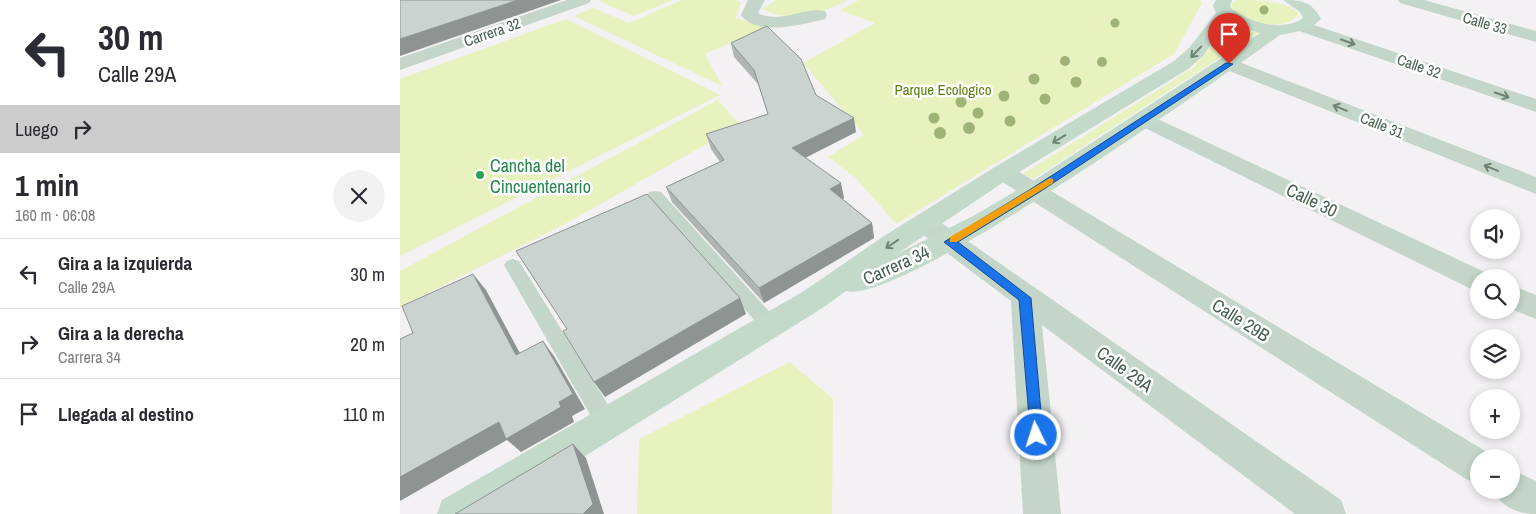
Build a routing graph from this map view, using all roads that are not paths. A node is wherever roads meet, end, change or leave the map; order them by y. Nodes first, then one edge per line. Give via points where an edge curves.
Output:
1 (525, 0) edge
2 (583, 0) edge
3 (757, 0) edge
4 (1291, 0) edge
5 (1323, 0) edge
6 (1406, 0) edge
7 (1224, 6) edge
8 (550, 12) junction
9 (819, 15) dead end
10 (1305, 18) junction
11 (1277, 29) junction
12 (1536, 38) edge
13 (400, 64) edge
14 (1229, 64) junction
15 (1536, 106) edge
16 (1146, 119) junction
17 (1004, 172) junction
18 (1536, 186) edge
19 (1034, 191) junction
20 (655, 196) dead end
21 (924, 223) junction
22 (950, 242) junction
23 (513, 265) dead end
24 (1470, 277) edge
25 (1025, 298) junction
26 (814, 299) junction
27 (1520, 300) edge
28 (1536, 308) edge
29 (770, 325) junction
30 (607, 423) junction
31 (1470, 461) edge
32 (1520, 492) edge
33 (1536, 502) edge
34 (456, 514) edge
35 (1042, 514) edge
36 (1327, 514) edge

1 - 8 street
2 - 8 street, Carrera 32
3 - 9 street via 750,15 755,19 776,22
4 - 10 main road
5 - 10 main road
6 - 12 street, Calle 33
7 - 11 main road via 1252,26
7 -> 17 main road, Carrera 34 via 1196,52 1181,65
8 - 13 street, Carrera 32
10 - 11 main road
10 -> 15 street, Calle 32
11 - 14 main road, Carrera 34
14 - 16 main road, Carrera 34
18 -> 14 street, Calle 31
16 - 19 main road, Carrera 34
16 - 24 street, Calle 30
17 - 19 street, Calle 29B
17 - 21 main road, Carrera 34
19 - 22 main road, Carrera 34
19 - 31 street, Calle 29B
20 - 29 lane
21 - 22 street, Calle 29A
21 -> 26 main road, Carrera 34
22 - 25 street, Calle 29A
22 - 26 main road, Carrera 34
23 - 30 lane
25 - 35 street
25 - 36 street, Calle 29A
26 - 29 main road, Carrera 34
27 - 28 street
29 - 30 main road, Carrera 34
30 - 34 main road, Carrera 34
32 - 33 street

